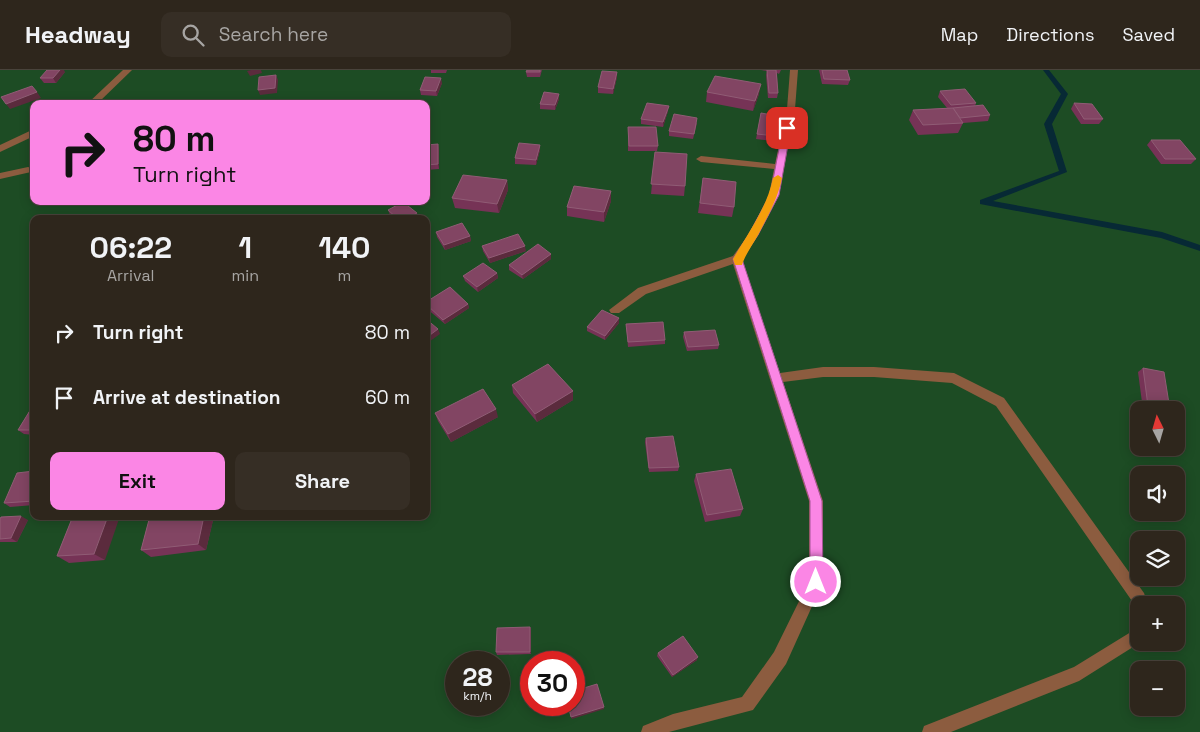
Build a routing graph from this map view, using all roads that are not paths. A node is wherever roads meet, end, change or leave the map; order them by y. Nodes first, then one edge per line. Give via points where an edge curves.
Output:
1 (128, 70) edge
2 (794, 70) edge
3 (97, 100) edge
4 (30, 134) edge
5 (0, 148) edge
6 (701, 159) dead end
7 (780, 168) junction
8 (28, 170) dead end
9 (0, 176) edge
10 (737, 259) junction
11 (615, 310) dead end
12 (776, 378) junction
13 (1138, 596) edge
14 (1130, 641) edge
15 (649, 732) edge
16 (930, 732) edge

1 - 3 street
2 - 7 street via 791,109
4 - 5 street
6 - 7 street
7 - 10 street via 774,195
8 - 9 street
10 - 11 street via 642,291
10 - 12 street
12 - 13 street via 823,372 874,372 954,378 1000,402
12 - 15 street via 816,501 816,582 780,658 747,704 673,722
14 - 16 street via 1078,673

